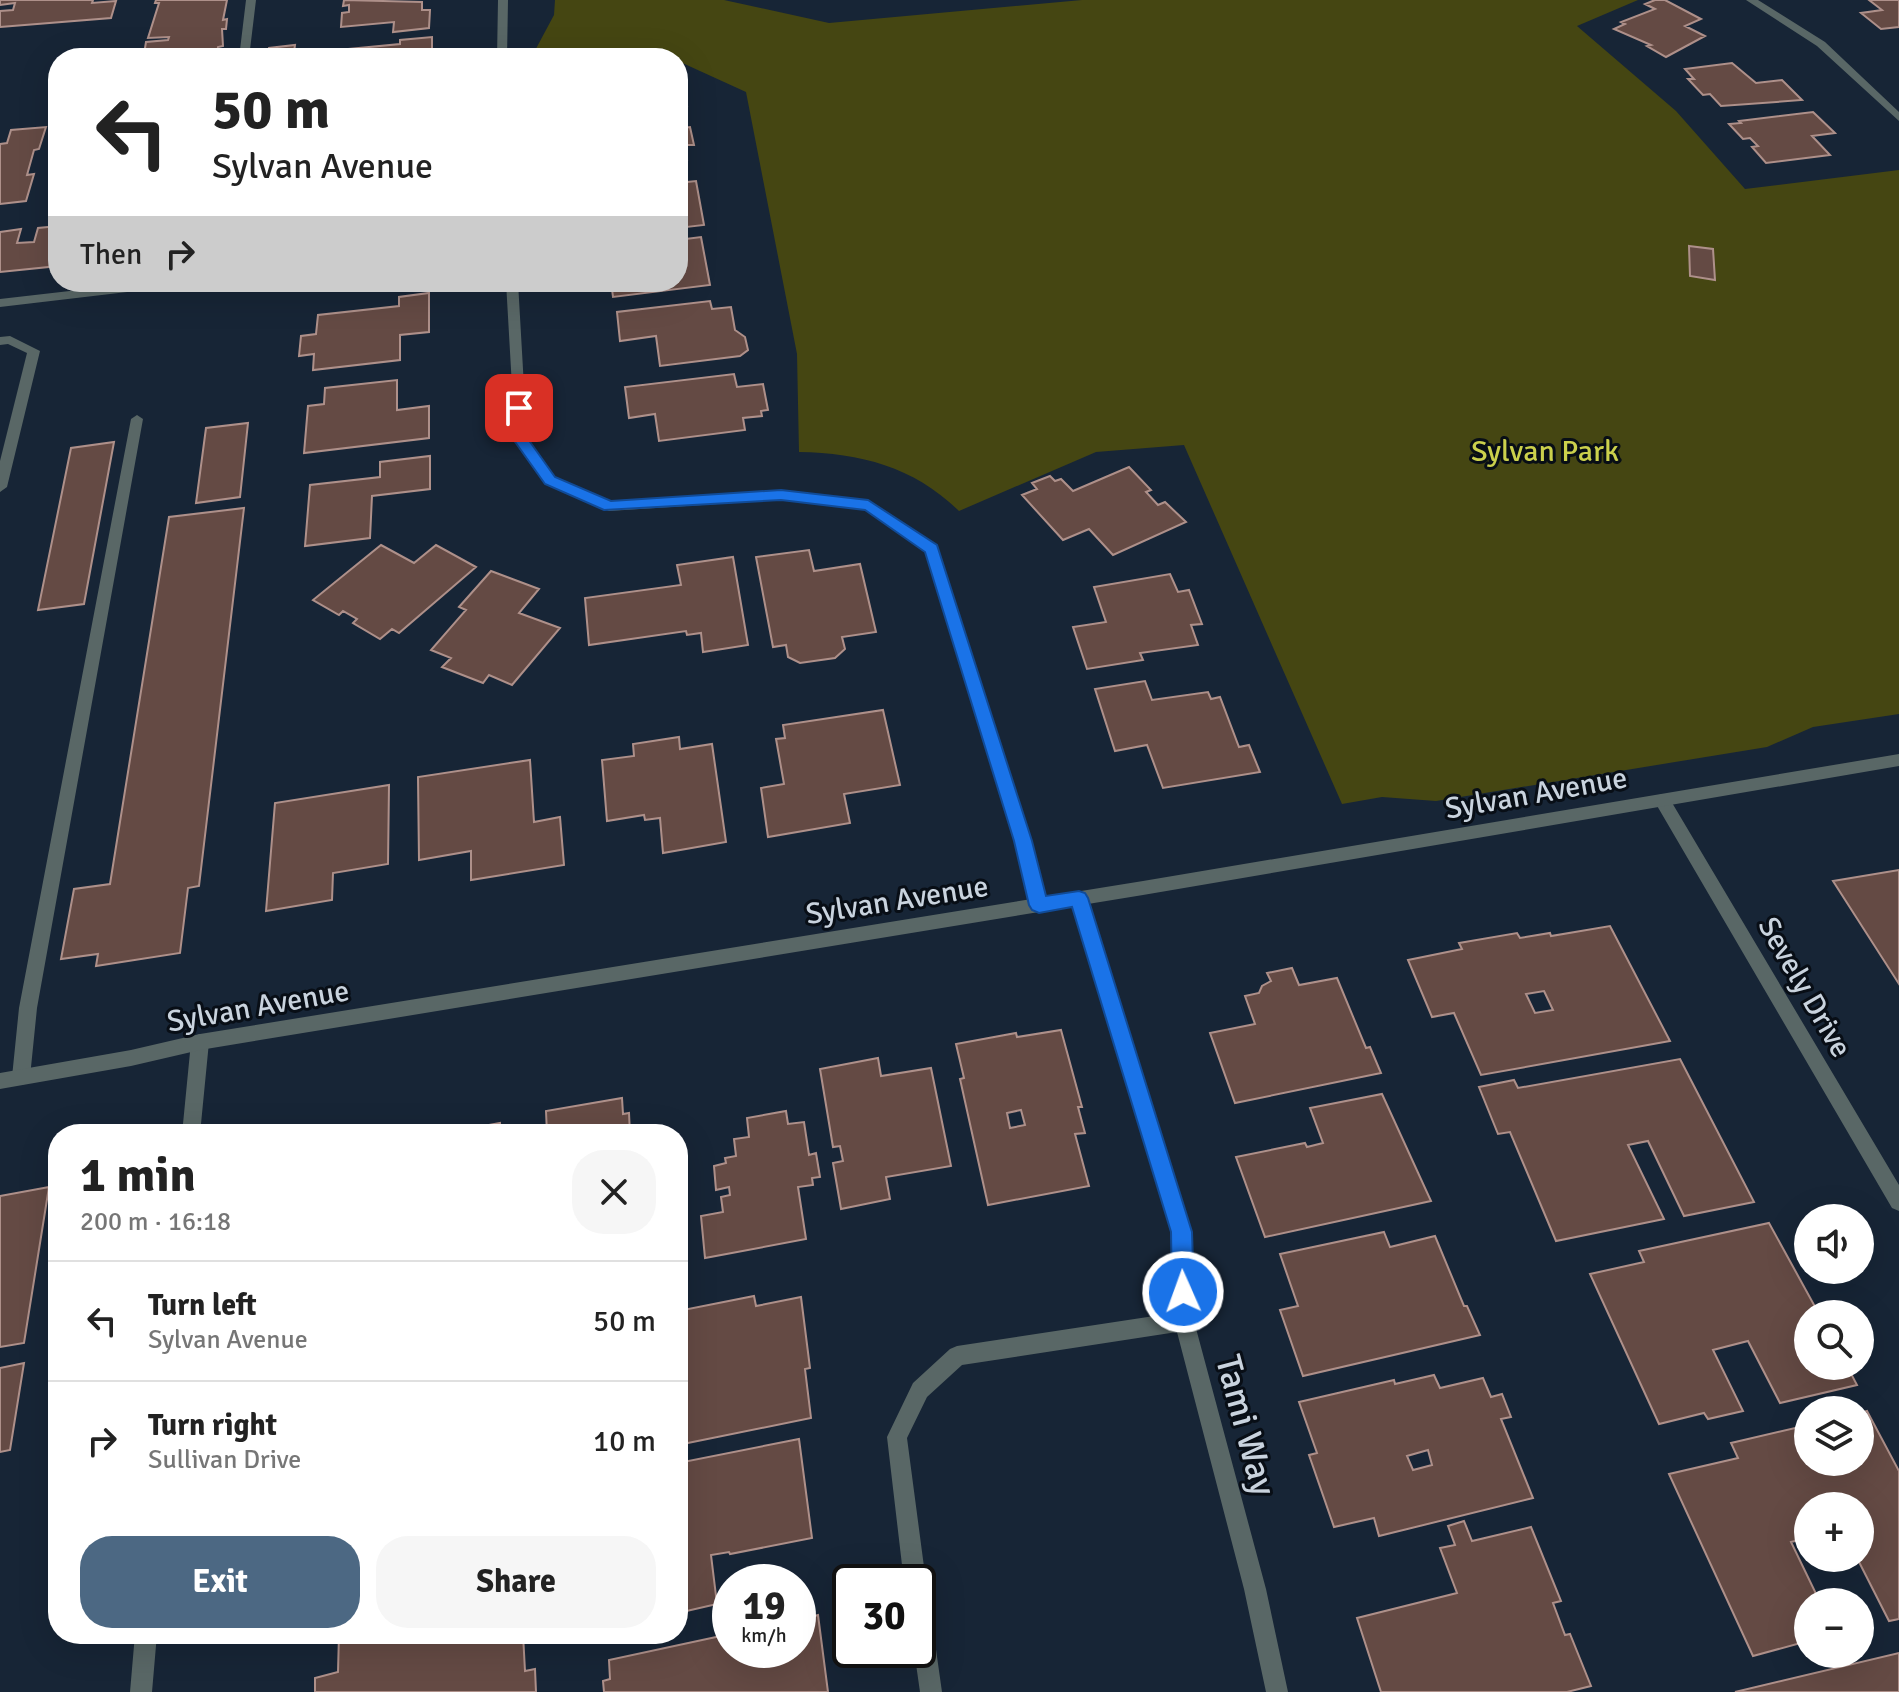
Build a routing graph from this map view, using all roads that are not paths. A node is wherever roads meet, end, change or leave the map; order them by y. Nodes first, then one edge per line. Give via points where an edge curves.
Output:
1 (251, 0) edge
2 (1751, 0) edge
3 (501, 3) edge
4 (245, 48) edge
5 (502, 48) edge
6 (1899, 118) edge
7 (93, 292) edge
8 (513, 292) edge
9 (0, 303) edge
10 (0, 341) edge
11 (137, 419) dead end
12 (0, 487) edge
13 (1899, 760) edge
14 (1662, 800) junction
15 (1079, 898) junction
16 (1039, 905) junction
17 (200, 1042) junction
18 (21, 1077) junction
19 (0, 1081) edge
20 (192, 1124) edge
21 (1899, 1202) edge
22 (1184, 1321) junction
23 (913, 1564) edge
24 (145, 1644) edge
25 (928, 1668) edge
26 (141, 1692) edge
27 (931, 1692) edge
28 (1277, 1692) edge

1 - 4 street
2 - 6 street via 1821,44
3 - 5 street
7 - 9 street
8 - 16 street via 521,439 550,480 609,506 781,495 868,506 932,549
10 - 12 street via 34,351
11 - 18 street via 28,1008
13 - 14 street, Sylvan Avenue
14 - 15 street, Sylvan Avenue
14 - 21 street, Sevely Drive
15 - 16 street, Sylvan Avenue
15 - 22 street, Tami Way via 1182,1232
16 - 17 street, Sylvan Avenue
17 - 18 street, Sylvan Avenue
17 - 20 street
18 - 19 street, Sylvan Avenue
22 - 23 street via 957,1356 920,1390 897,1437
22 - 28 street, Tami Way
24 - 26 street
25 - 27 street

